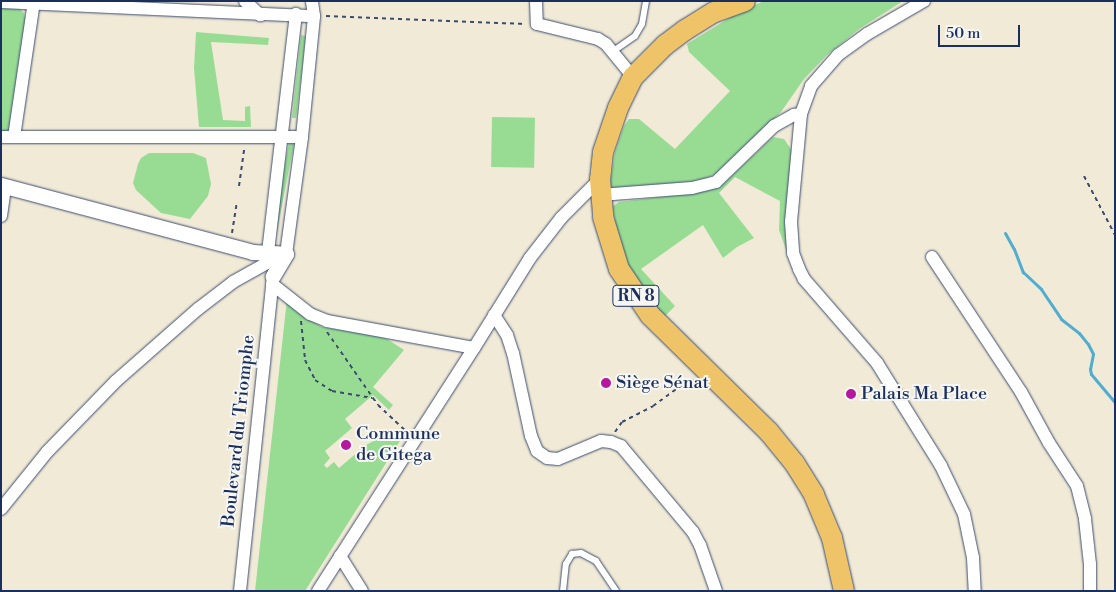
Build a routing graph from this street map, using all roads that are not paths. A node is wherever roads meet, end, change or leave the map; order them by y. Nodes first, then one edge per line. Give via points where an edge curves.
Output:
1 (245, 1) edge
2 (312, 1) edge
3 (536, 1) edge
4 (646, 1) edge
5 (744, 1) edge
6 (924, 1) edge
7 (1, 2) edge
8 (34, 3) edge
9 (296, 14) junction
10 (260, 15) junction
11 (314, 16) junction
12 (612, 52) junction
13 (633, 77) junction
14 (801, 114) junction
15 (283, 136) junction
16 (8, 137) edge
17 (302, 137) junction
18 (3, 185) edge
19 (600, 187) junction
20 (1, 216) edge
21 (286, 254) junction
22 (932, 258) dead end
23 (271, 268) junction
24 (494, 315) junction
25 (474, 348) junction
26 (1, 509) edge
27 (340, 556) junction
28 (240, 591) edge
29 (318, 591) edge
30 (362, 591) edge
31 (563, 591) edge
32 (616, 591) edge
33 (716, 591) edge
34 (844, 591) edge
35 (975, 591) edge
36 (1090, 591) edge

1 - 10 street
2 - 11 street
3 - 12 street via 537,24 591,36 606,44
4 - 12 lane via 642,24 635,36
5 - 13 main road, RN 8 via 714,12 684,30
6 - 14 street via 867,34 838,56 811,86
7 - 8 street
8 - 10 street
8 - 16 street
9 - 10 street
9 - 11 street
9 - 15 street, Boulevard du Triomphe
11 - 17 street
12 - 13 street
13 - 19 main road, RN 8 via 609,130
14 - 19 street via 774,126 716,182 692,188
14 - 35 street via 790,222 793,253 804,278 877,363 942,466 964,514 973,558
15 - 16 street
15 - 17 street
15 - 23 street, Boulevard du Triomphe
17 - 21 street
18 - 20 street
18 - 23 street via 230,245 252,252
19 - 24 street via 556,224
19 - 34 main road, RN 8 via 612,252 628,285 668,335 769,432 795,464 814,496 832,538
21 - 23 street
21 - 23 street
22 - 36 street via 1021,392 1077,486 1085,520
23 - 25 street via 304,310 327,321
23 - 26 street via 234,282 116,381 47,452
23 - 28 street, Boulevard du Triomphe
24 - 25 street
24 - 33 street via 507,335 530,436 537,451 547,458 558,458 595,443 611,442 627,451 693,532
25 - 27 street
27 - 29 street
27 - 30 street
31 - 32 lane via 566,564 572,554 581,553 596,561

